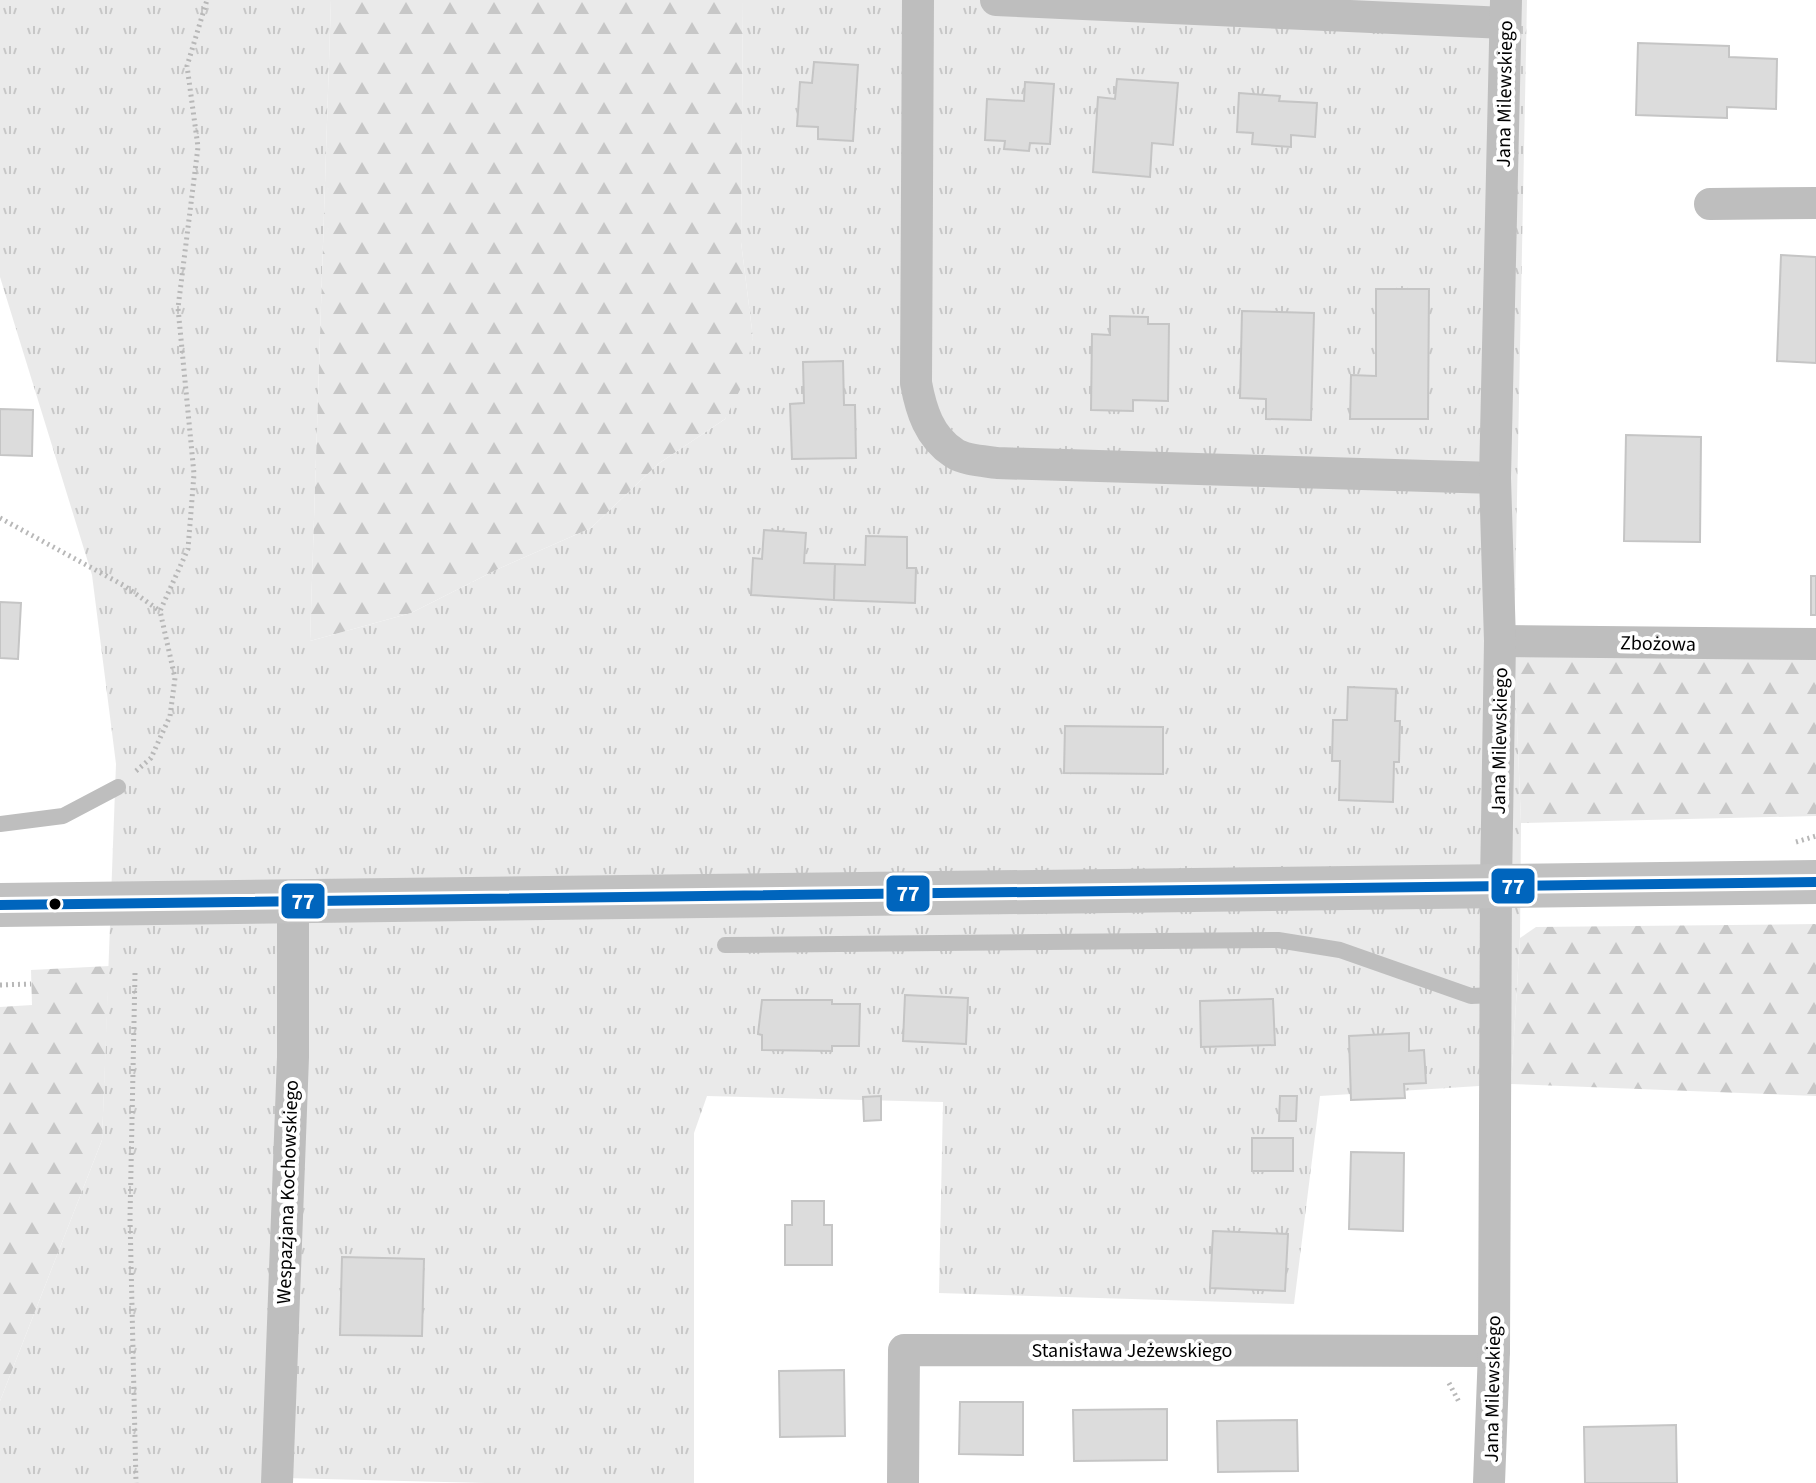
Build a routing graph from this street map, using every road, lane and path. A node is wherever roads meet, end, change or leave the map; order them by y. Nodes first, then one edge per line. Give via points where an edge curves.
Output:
1 (207, 0) edge
2 (918, 0) edge
3 (996, 0) edge
4 (1506, 12) edge
5 (1816, 203) edge
6 (1710, 204) dead end
7 (1495, 478) junction
8 (0, 518) edge
9 (160, 611) junction
10 (1500, 641) junction
11 (1816, 644) edge
12 (118, 787) joint
13 (0, 824) edge
14 (1816, 882) edge
15 (1496, 884) junction
16 (293, 901) junction
17 (0, 905) edge
18 (725, 945) dead end
19 (135, 973) dead end
20 (31, 984) dead end
21 (0, 985) edge
22 (1495, 995) junction
23 (1494, 1351) junction
24 (136, 1483) edge
25 (277, 1483) edge
26 (903, 1483) edge
27 (1489, 1483) edge

1 - 9 path via 187,66 198,147 178,308 194,474 188,549
2 - 7 street via 916,383 921,412 934,435 955,454 997,463
3 - 4 street
4 - 7 street, Jana Milewskiego
5 - 6 street
7 - 10 street, Jana Milewskiego
8 - 9 path
9 - 12 path via 175,678 170,716 151,758
10 - 11 street, Zbożowa
10 - 15 street, Jana Milewskiego
12 - 13 lane via 63,816
14 - 15 main road
15 - 16 main road
15 - 22 street, Jana Milewskiego
16 - 17 main road
16 - 25 street, Wespazjana Kochowskiego via 293,1057
18 - 22 lane via 1278,940 1340,950 1471,996
19 - 24 path via 130,1218
20 - 21 path
22 - 23 street, Jana Milewskiego
23 - 26 street, Stanisława Jeżewskiego via 904,1350
23 - 27 street, Jana Milewskiego

